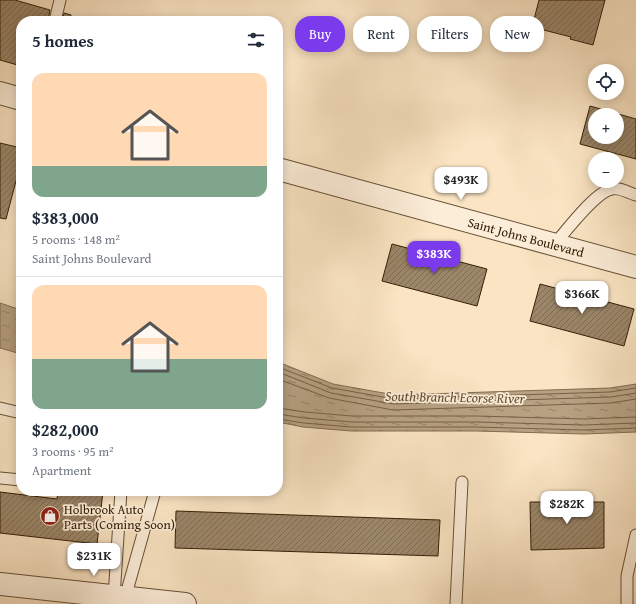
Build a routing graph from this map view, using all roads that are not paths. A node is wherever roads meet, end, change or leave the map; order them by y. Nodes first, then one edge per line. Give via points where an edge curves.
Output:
1 (60, 0) edge
2 (55, 16) edge
3 (0, 93) edge
4 (16, 98) edge
5 (283, 169) edge
6 (636, 195) edge
7 (554, 245) junction
8 (636, 267) edge
9 (0, 408) edge
10 (16, 412) edge
11 (0, 478) edge
12 (16, 480) edge
13 (462, 482) dead end
14 (121, 496) edge
15 (153, 496) edge
16 (636, 535) edge
17 (0, 584) edge
18 (117, 599) edge
19 (185, 604) edge
20 (456, 604) edge
21 (627, 604) edge

1 - 2 lane
3 - 4 street
5 - 7 street, Saint Johns Boulevard
6 - 7 lane via 614,188 606,190 593,200
7 - 8 street, Saint Johns Boulevard
9 - 10 lane
11 - 12 lane
13 - 20 lane
14 - 18 lane
15 - 18 lane
16 - 21 lane via 627,576
17 - 18 street
18 - 19 street

